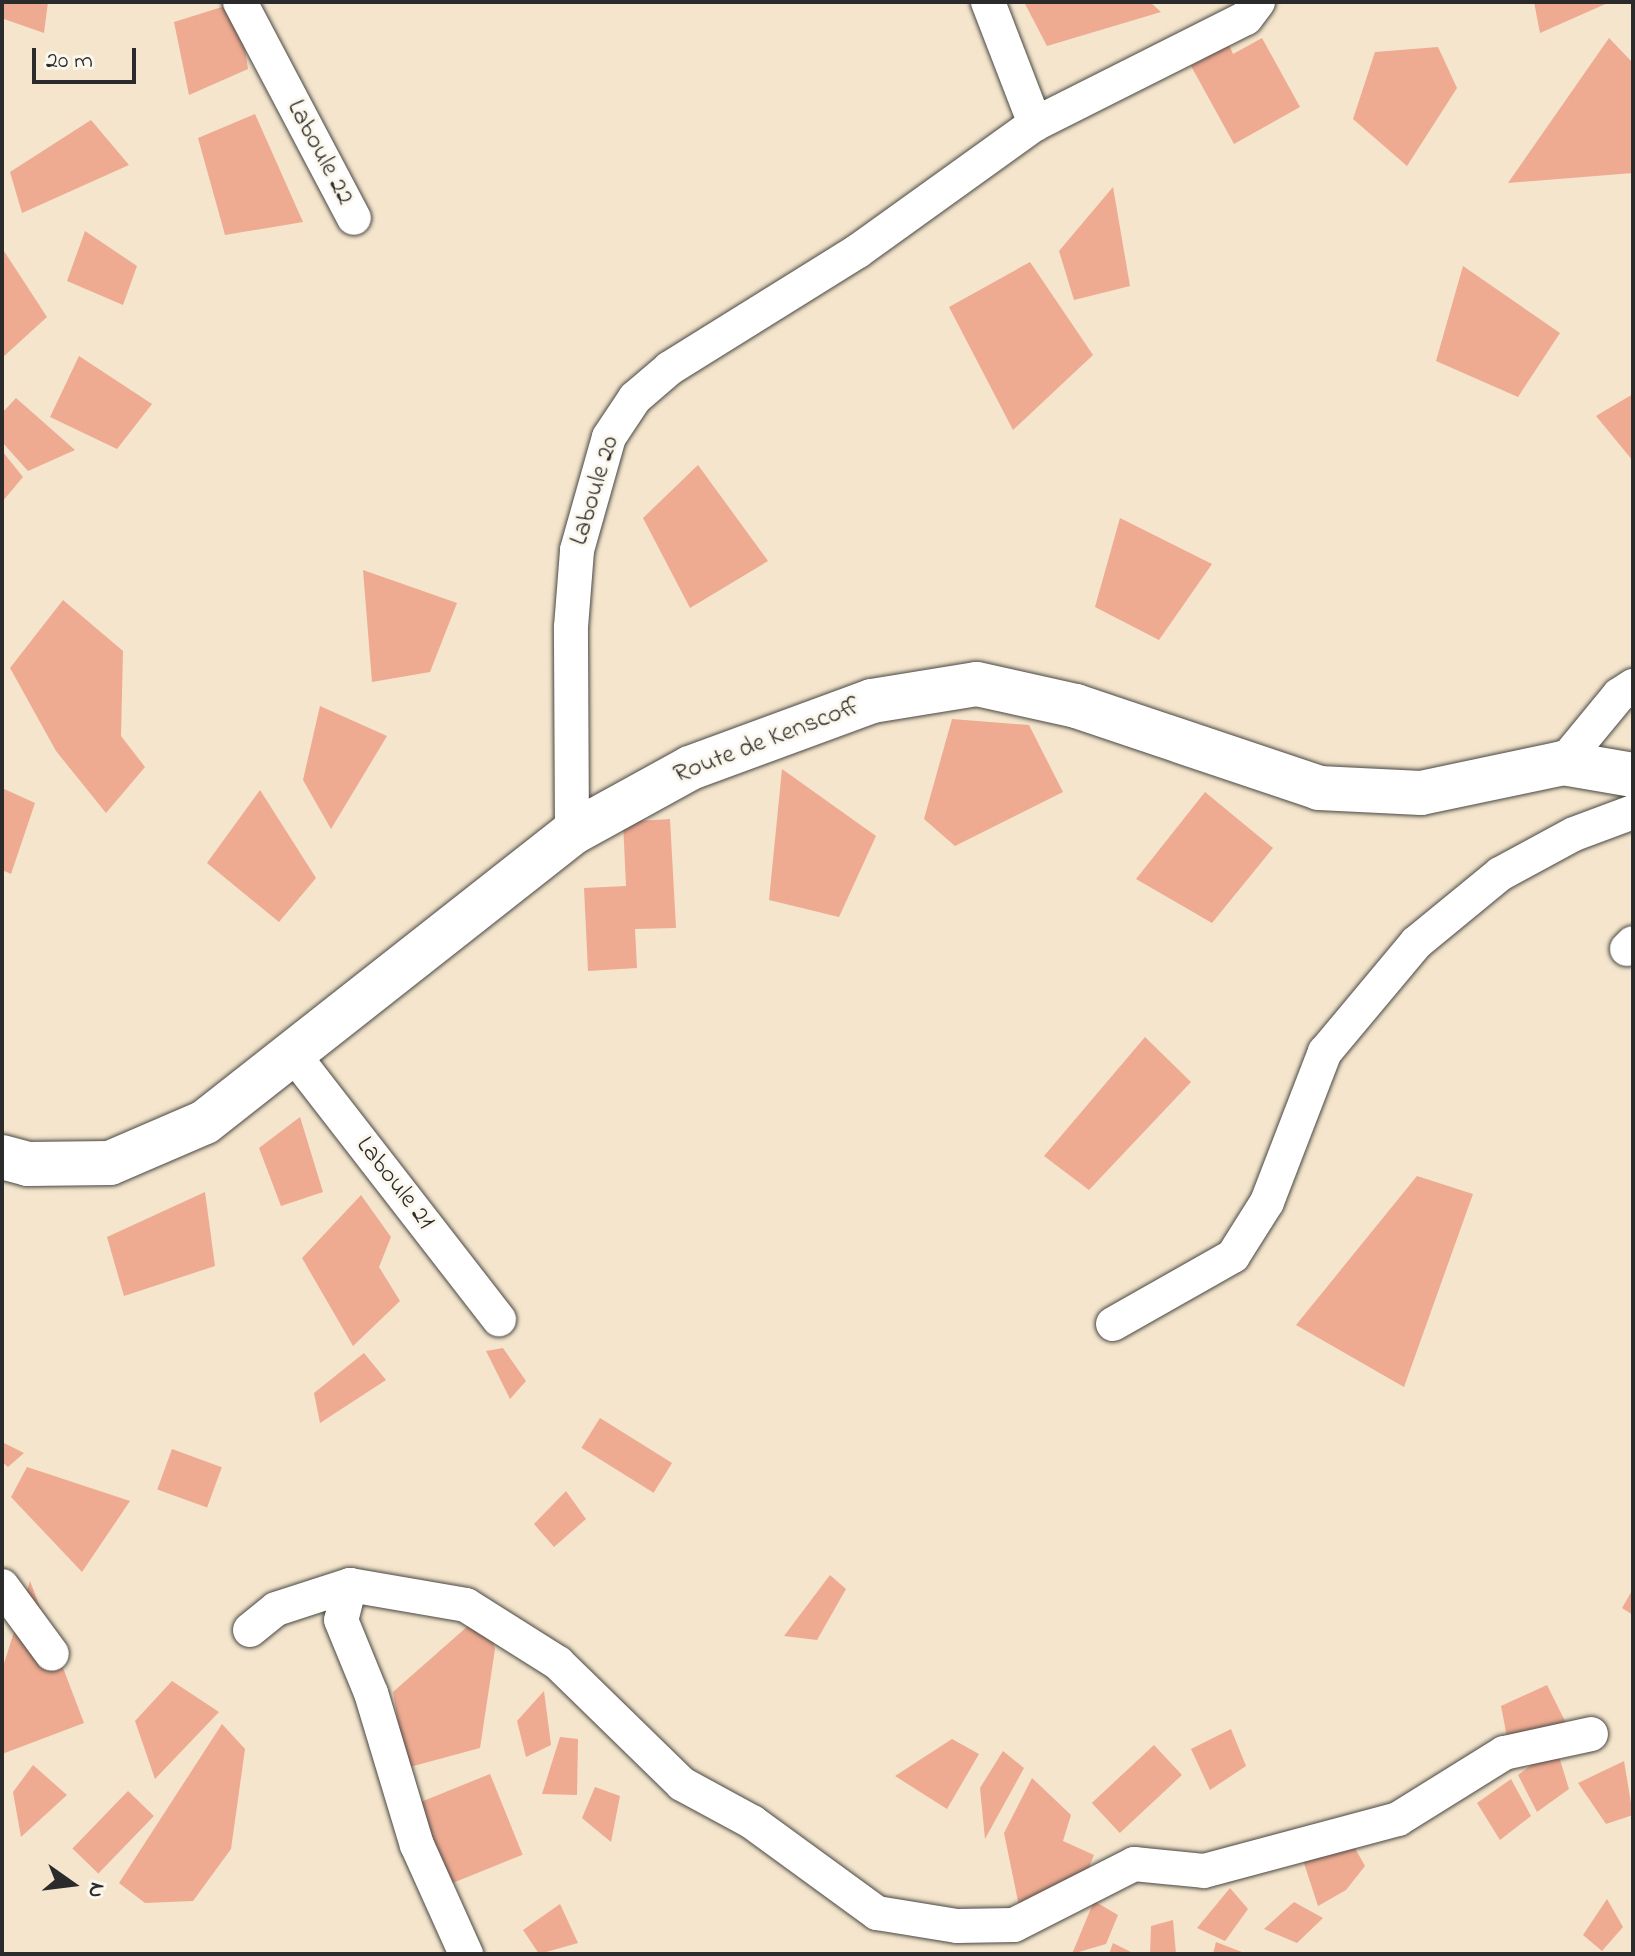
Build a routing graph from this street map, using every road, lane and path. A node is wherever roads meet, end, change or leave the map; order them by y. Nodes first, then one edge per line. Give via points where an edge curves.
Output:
1 (240, 2) edge
2 (988, 2) edge
3 (1258, 2) edge
4 (1035, 124) junction
5 (354, 218) dead end
6 (1633, 686) edge
7 (1563, 763) junction
8 (1633, 775) edge
9 (1633, 812) edge
10 (572, 833) junction
11 (290, 1050) junction
12 (2, 1157) edge
13 (499, 1319) dead end
14 (1113, 1324) dead end
15 (350, 1585) junction
16 (2, 1586) edge
17 (250, 1630) dead end
18 (52, 1654) dead end
19 (1591, 1734) dead end
20 (466, 1954) edge

1 - 5 street, Laboule 22
2 - 4 street
3 - 4 street, Laboule 20 via 1246,18
4 - 10 street, Laboule 20 via 858,251 670,368 635,398 609,437 577,550 571,627
6 - 7 street via 1619,695
7 - 8 main road, Route de Kenscoff
7 - 10 main road, Route de Kenscoff via 1421,793 1319,788 1076,706 977,684 872,701 690,768
9 - 14 street via 1574,834 1500,874 1416,943 1325,1052 1267,1202 1233,1256
10 - 11 main road, Route de Kenscoff
11 - 12 main road, Route de Kenscoff via 205,1122 110,1163 28,1164
11 - 13 street, Laboule 21
15 - 17 street via 276,1609
15 - 19 street via 466,1605 558,1663 682,1784 752,1822 877,1913 957,1926 1014,1925 1134,1864 1204,1871 1398,1819 1504,1753
15 - 20 street via 341,1620 371,1693 417,1845
16 - 18 street

